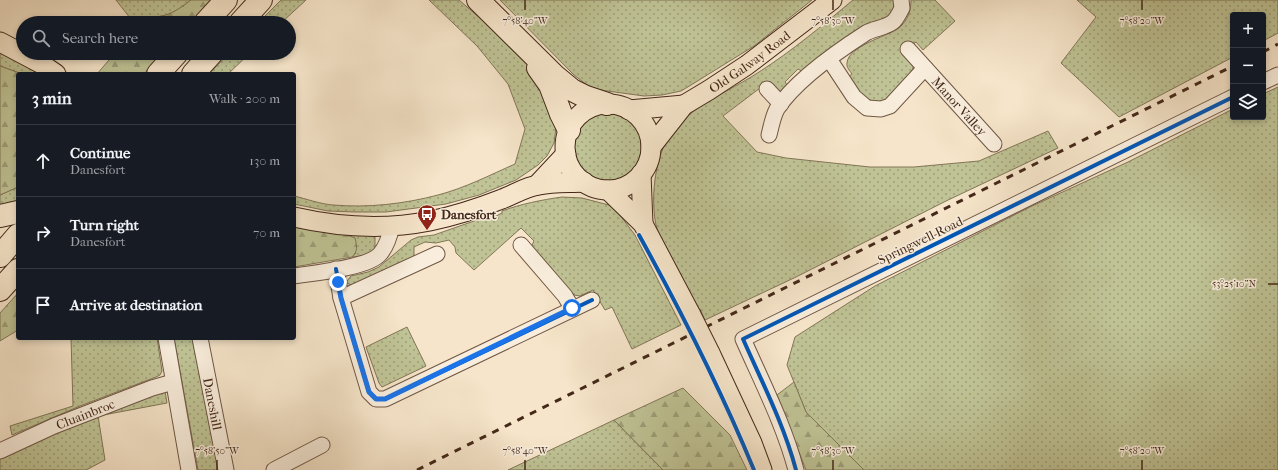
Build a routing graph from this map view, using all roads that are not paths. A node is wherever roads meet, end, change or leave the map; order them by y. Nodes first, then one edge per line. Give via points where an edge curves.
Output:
1 (226, 0) edge
2 (261, 0) edge
3 (469, 0) edge
4 (478, 0) edge
5 (832, 0) edge
6 (901, 0) edge
7 (211, 16) edge
8 (246, 16) edge
9 (0, 42) edge
10 (908, 49) dead end
11 (16, 50) edge
12 (829, 59) junction
13 (36, 60) edge
14 (171, 60) edge
15 (206, 60) edge
16 (924, 68) junction
17 (53, 72) edge
18 (160, 72) edge
19 (195, 72) edge
20 (1278, 75) edge
21 (1266, 81) edge
22 (767, 89) dead end
23 (1230, 98) edge
24 (606, 104) junction
25 (781, 104) junction
26 (684, 105) junction
27 (629, 110) junction
28 (569, 130) junction
29 (769, 135) dead end
30 (994, 144) dead end
31 (651, 147) junction
32 (566, 154) junction
33 (641, 174) junction
34 (584, 182) junction
35 (537, 185) junction
36 (608, 190) junction
37 (16, 212) edge
38 (0, 216) edge
39 (296, 217) edge
40 (643, 224) junction
41 (392, 226) junction
42 (16, 237) edge
43 (521, 245) dead end
44 (437, 254) dead end
45 (0, 256) edge
46 (336, 269) junction
47 (16, 272) edge
48 (296, 276) edge
49 (0, 290) edge
50 (341, 298) junction
51 (592, 300) dead end
52 (572, 308) junction
53 (166, 340) edge
54 (200, 340) edge
55 (173, 382) junction
56 (322, 445) dead end
57 (0, 451) edge
58 (189, 470) edge
59 (226, 470) edge
60 (274, 470) edge
61 (762, 470) edge
62 (796, 470) edge

1 - 7 highway
2 - 8 highway
3 - 28 highway via 533,61 550,85
4 - 24 highway via 572,90
5 - 26 main road, Old Galway Road via 747,65
6 - 12 street via 902,8 894,22 868,32
9 - 11 main road
10 - 16 street, Manor Valley
12 - 16 street, Manor Valley via 854,97 867,108 881,109 890,106
12 - 25 street via 814,70
13 - 17 main road
14 - 18 highway
15 - 19 highway
16 - 30 street, Manor Valley
20 - 21 street
22 - 25 street
23 - 62 street, Springwell Road via 743,339 773,407
24 - 27 main road via 618,105
24 - 28 main road via 589,108 577,117
25 - 29 street via 776,110
26 - 27 main road
26 - 31 main road
27 - 31 main road via 643,122
28 - 32 main road
31 - 33 main road via 647,165
32 - 34 main road via 573,172
32 - 35 main road
33 - 36 main road via 631,183
33 - 40 main road
34 - 35 main road
34 - 36 main road
35 - 41 main road via 429,222
36 - 40 main road
37 - 38 highway
39 - 41 main road via 319,223
40 - 61 main road, bridge via 710,353
41 - 46 street via 389,237 377,257
42 - 45 highway
43 - 52 street via 565,296
44 - 50 street
46 - 48 street
46 - 50 street
47 - 49 highway
50 - 52 street via 369,392 376,399 385,399
51 - 52 street
53 - 55 street
54 - 59 street, Daneshill
55 - 57 street, Cluainbroc via 54,426
55 - 58 street
56 - 60 street

